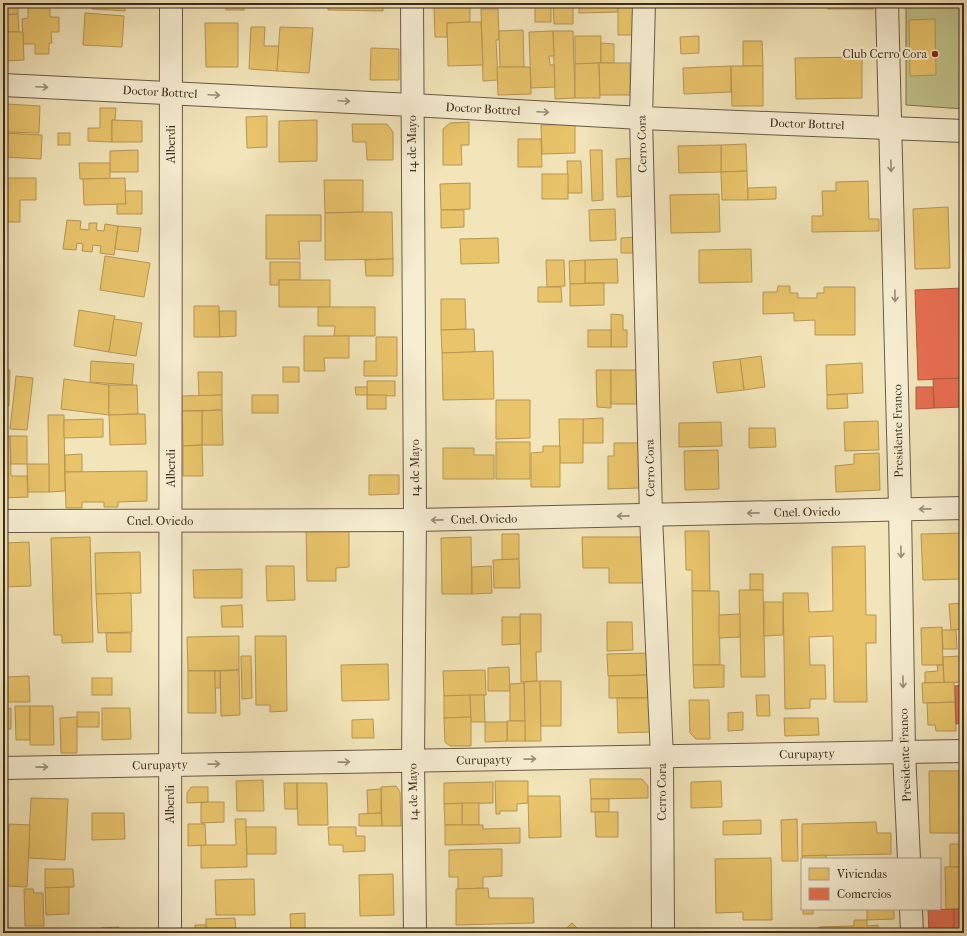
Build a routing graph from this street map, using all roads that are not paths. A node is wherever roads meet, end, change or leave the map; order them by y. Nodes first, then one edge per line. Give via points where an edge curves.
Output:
1 (171, 3) edge
2 (412, 3) edge
3 (644, 3) edge
4 (887, 3) edge
5 (3, 85) edge
6 (172, 93) junction
7 (412, 104) junction
8 (641, 118) junction
9 (890, 127) junction
10 (964, 131) edge
11 (964, 508) edge
12 (900, 509) junction
13 (651, 516) junction
14 (415, 520) junction
15 (3, 521) edge
16 (170, 521) junction
17 (964, 751) edge
18 (904, 752) junction
19 (662, 756) junction
20 (413, 761) junction
21 (170, 764) junction
22 (3, 768) edge
23 (909, 858) edge
24 (911, 910) edge
25 (170, 933) edge
26 (415, 933) edge
27 (663, 933) edge
28 (912, 933) edge

1 - 6 street, Alberdi
2 - 7 street, 14 de Mayo
3 - 8 street, Cerro Cora
4 - 9 street, Presidente Franco
5 -> 6 street, Doctor Bottrel
6 -> 7 street, Doctor Bottrel
6 - 16 street, Alberdi
7 -> 8 street, Doctor Bottrel
7 - 14 street, 14 de Mayo
8 - 9 street, Doctor Bottrel
8 - 13 street, Cerro Cora
9 - 10 street, Doctor Bottrel
9 -> 12 street, Presidente Franco
11 -> 12 street, Cnel. Oviedo
12 -> 13 street, Cnel. Oviedo
12 -> 18 street, Presidente Franco
13 -> 14 street, Cnel. Oviedo
13 - 19 street, Cerro Cora
14 - 16 street, Cnel. Oviedo
14 - 20 street, 14 de Mayo
15 - 16 street, Cnel. Oviedo
16 - 21 street, Alberdi
17 - 18 street, Curupayty
18 - 19 street, Curupayty
18 - 23 street, Presidente Franco
20 -> 19 street, Curupayty
19 - 27 street, Cerro Cora
21 -> 20 street, Curupayty
20 - 26 street, 14 de Mayo
22 -> 21 street, Curupayty
21 - 25 street, Alberdi
24 - 28 street

